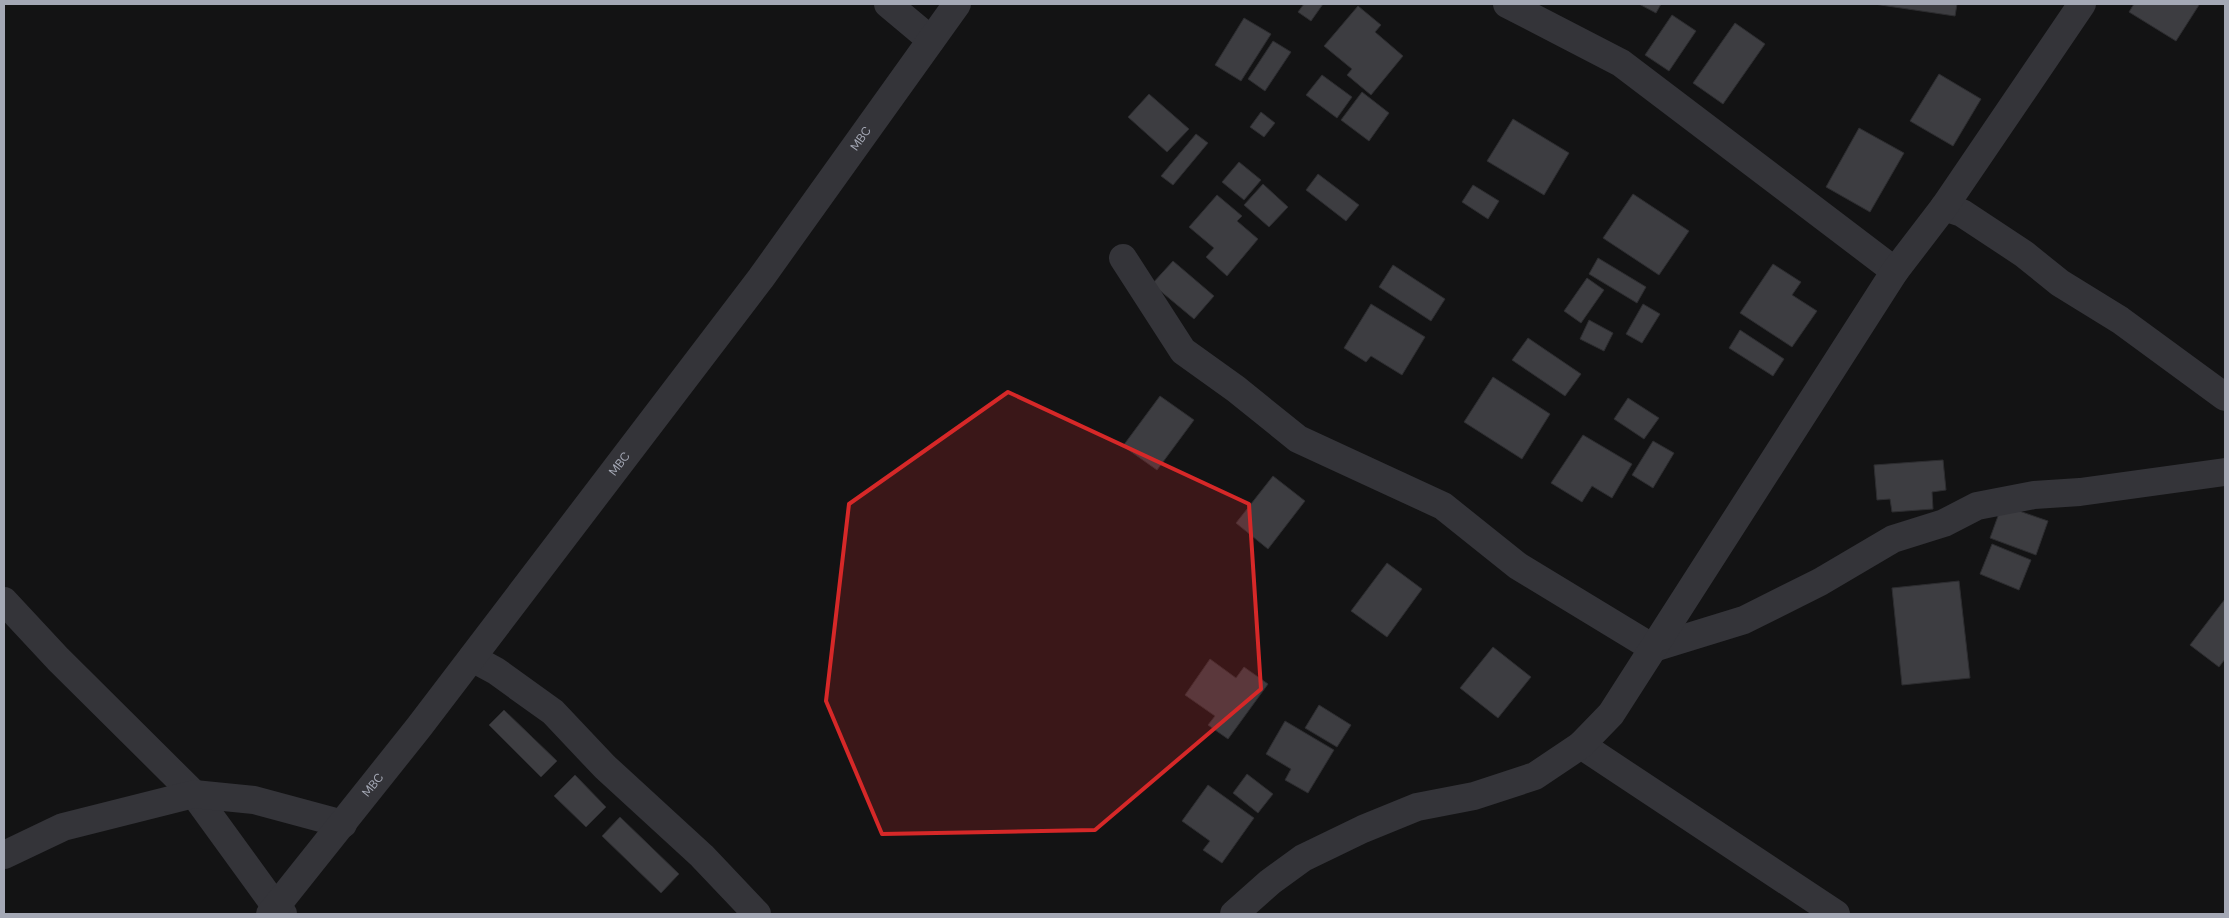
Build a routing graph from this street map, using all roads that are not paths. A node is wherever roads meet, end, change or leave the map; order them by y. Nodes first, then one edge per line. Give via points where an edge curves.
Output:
1 (888, 4) edge
2 (957, 4) edge
3 (1507, 4) edge
4 (2082, 4) edge
5 (931, 40) junction
6 (1944, 207) junction
7 (1123, 258) dead end
8 (1894, 271) junction
9 (2225, 397) edge
10 (2225, 472) edge
11 (4, 601) edge
12 (1653, 648) junction
13 (472, 658) junction
14 (1581, 745) junction
15 (194, 794) junction
16 (343, 824) junction
17 (4, 855) edge
18 (277, 912) edge
19 (757, 914) edge
20 (1234, 914) edge
21 (1836, 914) edge

1 - 5 street
2 - 5 street, MBC
3 - 8 street via 1621,63
4 - 6 street
5 - 13 street, MBC via 761,278
6 - 8 street
6 - 9 street via 1962,212 2060,283 2120,320
7 - 12 street via 1183,351 1298,439 1443,506 1518,566
8 - 12 street
10 - 12 street via 2034,495 1977,506 1944,523 1893,539 1820,582 1744,620
11 - 15 street
12 - 14 street via 1611,714
13 - 16 street, MBC
13 - 19 street via 553,712 605,767 702,856
14 - 20 street via 1535,776 1474,796 1417,807 1303,858
14 - 21 street
15 - 16 street via 254,800
15 - 17 street via 63,827
15 - 18 street
16 - 18 street, MBC

